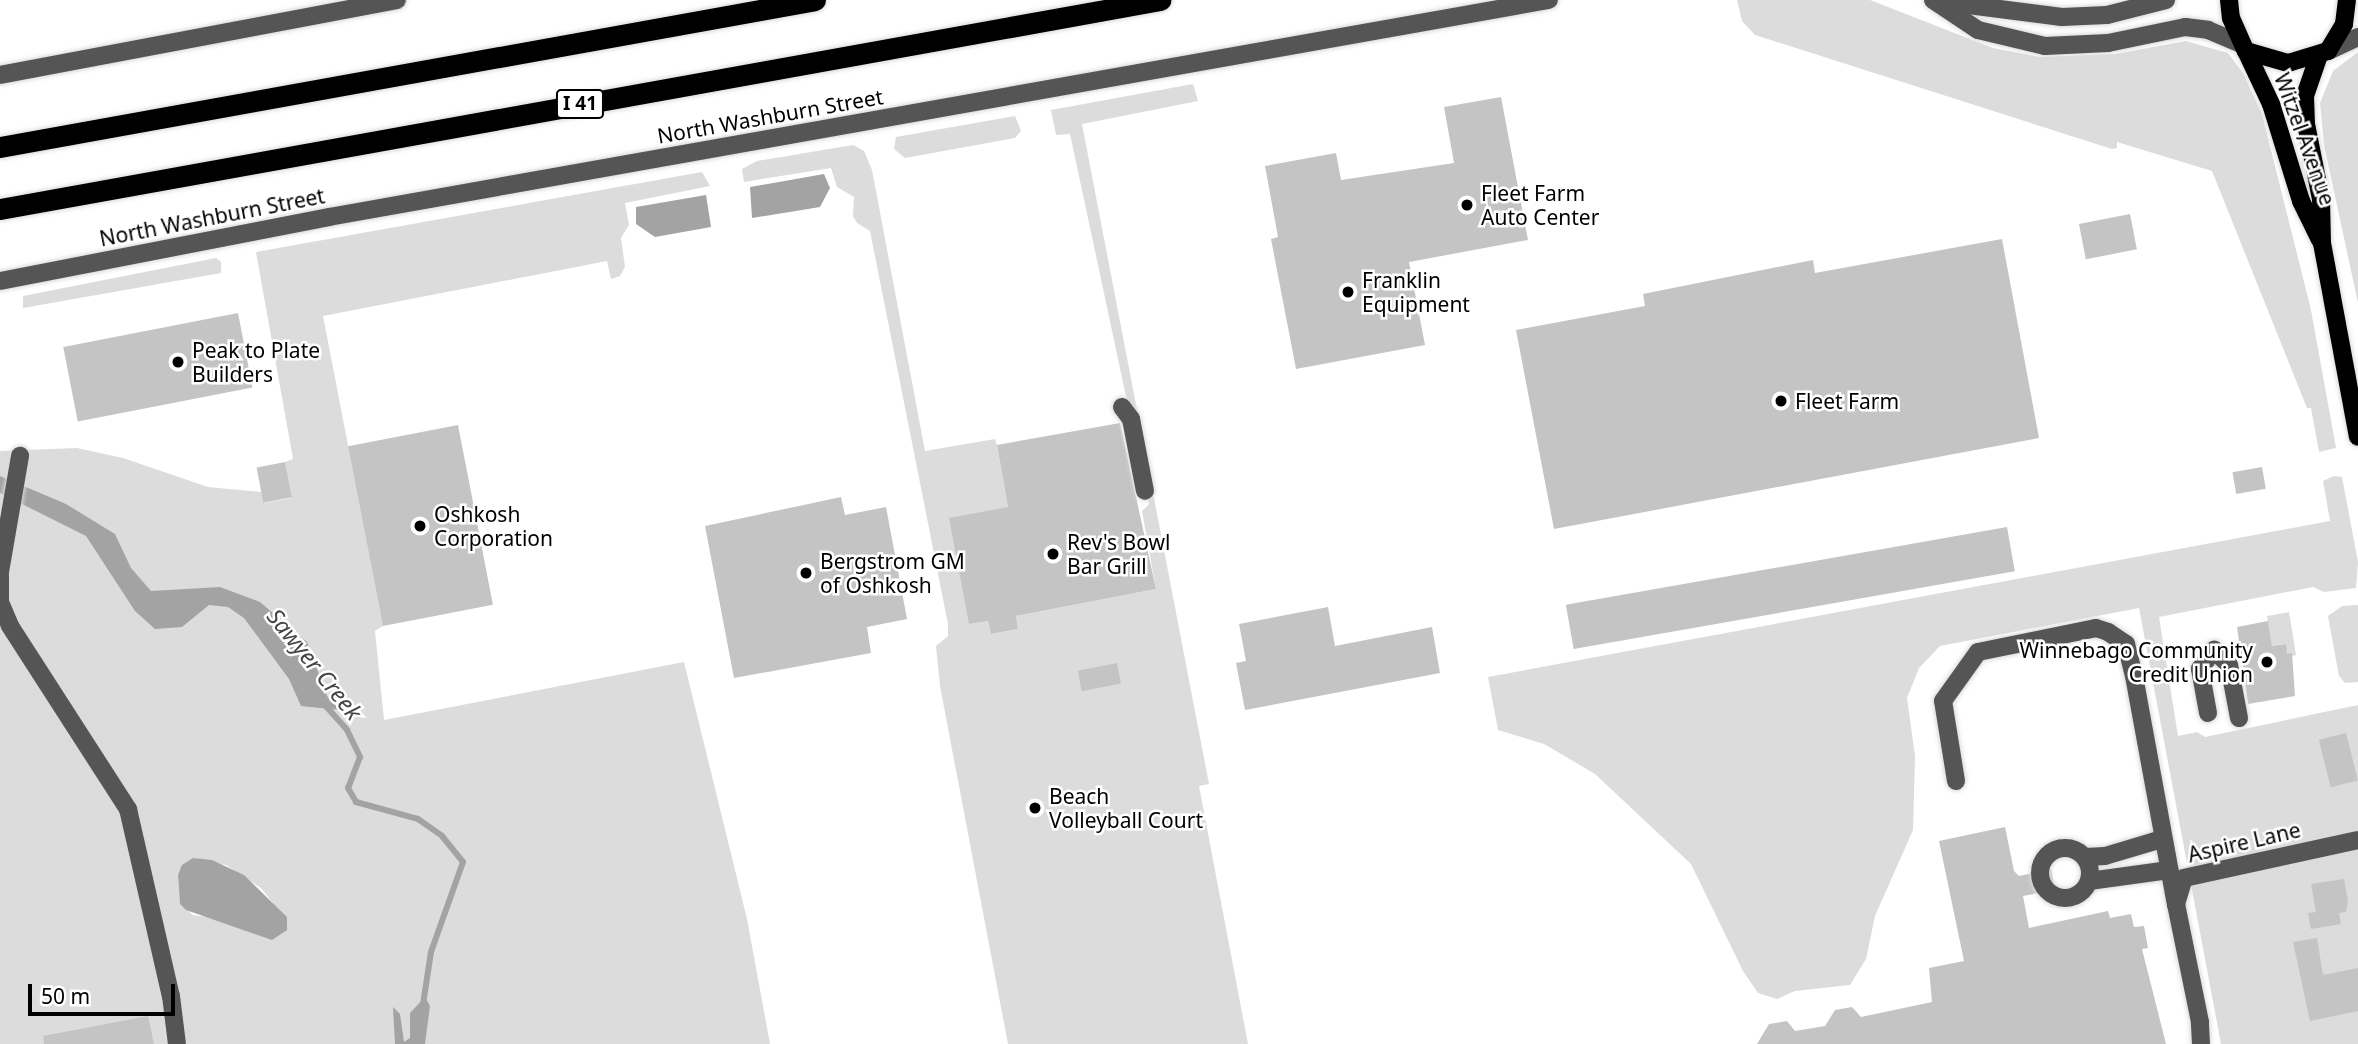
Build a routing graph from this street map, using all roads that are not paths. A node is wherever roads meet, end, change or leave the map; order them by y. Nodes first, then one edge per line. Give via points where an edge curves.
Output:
1 (397, 0) edge
2 (815, 0) edge
3 (1160, 0) edge
4 (1549, 0) edge
5 (1933, 0) edge
6 (2166, 0) edge
7 (2229, 0) edge
8 (2347, 0) edge
9 (2358, 37) edge
10 (2244, 48) junction
11 (2323, 53) junction
12 (0, 75) edge
13 (0, 147) edge
14 (0, 209) edge
15 (2322, 243) junction
16 (0, 281) edge
17 (1122, 407) dead end
18 (2358, 437) edge
19 (20, 456) dead end
20 (1144, 491) dead end
21 (0, 574) edge
22 (2208, 713) dead end
23 (2233, 719) dead end
24 (1955, 781) dead end
25 (2162, 839) junction
26 (2358, 841) edge
27 (2085, 857) junction
28 (2169, 870) junction
29 (2090, 881) junction
30 (2176, 904) junction
31 (177, 1044) edge
32 (2201, 1044) edge

1 - 12 street
2 - 13 highway
3 - 14 highway, I 41
4 - 16 street, North Washburn Street via 329,217
5 - 6 street via 2062,17 2108,15
5 - 10 street via 1978,30 2045,46 2108,43 2185,27 2208,30
7 - 10 main road, Witzel Avenue
8 - 11 main road, Witzel Avenue via 2344,24
9 - 11 street
10 - 11 main road via 2288,63
10 - 15 main road, Witzel Avenue via 2271,104 2301,201
11 - 15 main road, Witzel Avenue via 2305,108 2321,199
15 - 18 main road, Witzel Avenue
17 - 20 street via 1131,419
19 - 21 street
21 - 31 street via 0,602 10,626 128,808 171,996
22 - 23 street via 2200,669 2214,650 2229,665
24 - 25 street via 1943,701 1971,659 1978,652 2096,628 2126,644
25 - 27 street via 2105,856
25 - 28 street
26 - 30 street, Aspire Lane via 2192,873 2184,878
27 - 29 street
27 - 29 street via 2072,848 2056,849 2044,858 2039,874 2046,891 2062,899 2079,895
28 - 29 street via 2107,875
28 - 30 street
30 - 32 street

